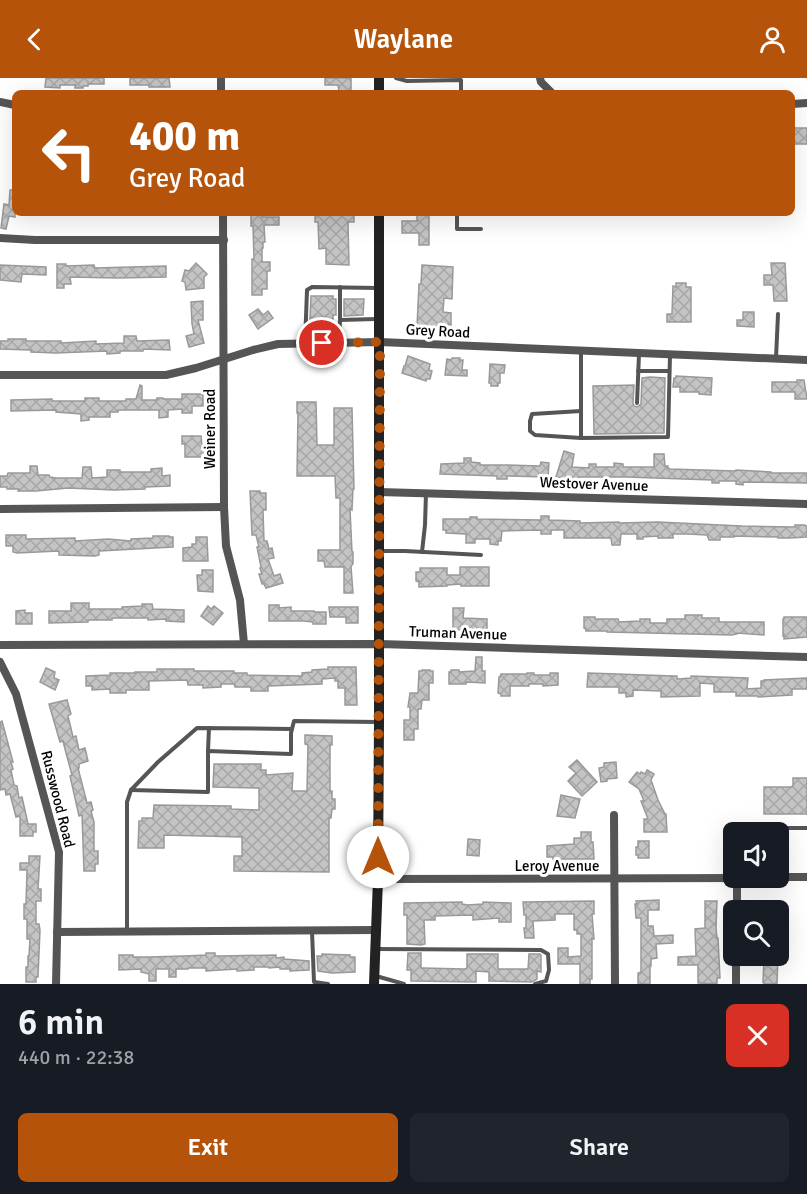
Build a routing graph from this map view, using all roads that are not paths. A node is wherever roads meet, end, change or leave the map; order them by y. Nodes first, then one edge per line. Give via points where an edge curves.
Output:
1 (396, 78) edge
2 (461, 90) edge
3 (223, 216) edge
4 (380, 216) edge
5 (457, 216) edge
6 (481, 229) dead end
7 (0, 238) edge
8 (224, 240) junction
9 (340, 287) junction
10 (380, 288) junction
11 (778, 314) dead end
12 (380, 319) junction
13 (340, 320) junction
14 (380, 342) junction
15 (339, 343) junction
16 (305, 344) junction
17 (581, 350) junction
18 (639, 353) junction
19 (670, 354) junction
20 (223, 359) junction
21 (776, 359) junction
22 (807, 360) edge
23 (638, 371) junction
24 (668, 371) junction
25 (0, 375) edge
26 (637, 403) dead end
27 (581, 411) junction
28 (581, 438) junction
29 (380, 492) junction
30 (426, 494) junction
31 (807, 504) edge
32 (224, 507) junction
33 (0, 509) edge
34 (380, 551) junction
35 (422, 552) junction
36 (482, 555) dead end
37 (244, 644) junction
38 (380, 644) junction
39 (0, 645) edge
40 (807, 657) edge
41 (0, 662) edge
42 (379, 722) junction
43 (209, 728) junction
44 (292, 729) junction
45 (208, 751) junction
46 (131, 789) junction
47 (614, 815) dead end
48 (789, 828) edge
49 (807, 828) edge
50 (789, 877) edge
51 (807, 877) edge
52 (723, 878) edge
53 (378, 879) junction
54 (615, 879) junction
55 (376, 930) junction
56 (127, 931) junction
57 (312, 931) junction
58 (57, 932) junction
59 (375, 949) junction
60 (736, 966) edge
61 (374, 980) edge
62 (56, 984) edge
63 (328, 984) edge
64 (404, 984) edge
65 (535, 984) edge
66 (615, 984) edge
67 (736, 984) edge

1 - 2 lane via 460,80
3 - 8 street, Weiner Road
4 - 10 street
5 - 6 lane via 457,229
7 - 8 street
8 - 20 street, Weiner Road
9 - 10 lane
9 - 13 lane
9 - 16 lane via 307,290
10 - 12 street
11 - 21 lane
12 - 13 lane
12 - 14 street
13 - 15 lane
14 - 15 street, Grey Road
14 - 17 street, Grey Road
14 - 29 street
15 - 16 street, Grey Road
16 - 20 street, Grey Road via 278,344
17 - 18 street, Grey Road
17 - 27 lane
18 - 19 street, Grey Road
18 - 23 lane
19 - 21 street, Grey Road
19 - 24 lane
20 - 25 street, Grey Road via 166,375
20 - 32 street, Weiner Road
21 - 22 street, Grey Road
23 - 24 lane
23 - 26 lane
24 - 28 lane via 668,438
27 - 28 lane
27 - 28 lane via 532,414 530,421 530,431 535,435
29 - 30 street, Westover Avenue
29 - 34 street
30 - 31 street, Westover Avenue
30 - 35 lane
32 - 33 street
32 - 37 street, Weiner Road via 226,546 240,600
34 - 35 lane
34 - 38 street
35 - 36 lane
37 - 38 street, Truman Avenue
37 - 39 street, Truman Avenue
38 - 40 street, Truman Avenue
38 - 42 street
41 - 58 street, Russwood Road via 16,694 59,852
42 - 44 lane via 294,721
42 - 53 street
43 - 44 lane
43 - 45 lane
43 - 46 lane via 197,728
44 - 45 lane via 291,754
45 - 46 lane via 208,792
46 - 56 lane via 127,802
47 - 54 street
48 - 49 lane
50 - 51 street
52 - 54 street, Leroy Avenue
53 - 54 street, Leroy Avenue
53 - 55 street
54 - 66 street
55 - 57 street
55 - 59 street
56 - 57 street
56 - 58 street
57 - 63 lane via 314,982
58 - 62 street, Russwood Road
59 - 61 street
59 - 65 lane via 541,950 548,954 549,970 546,981
60 - 67 street
61 - 64 lane

